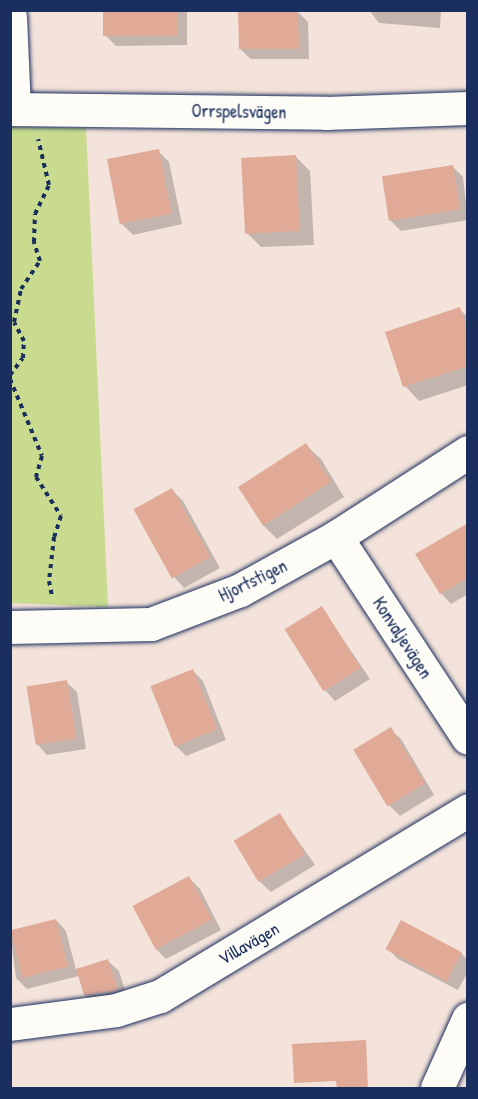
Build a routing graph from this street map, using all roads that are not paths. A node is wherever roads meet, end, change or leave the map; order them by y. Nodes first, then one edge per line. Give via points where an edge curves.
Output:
1 (10, 17) edge
2 (468, 108) edge
3 (12, 109) edge
4 (468, 452) edge
5 (336, 537) junction
6 (10, 627) edge
7 (468, 738) edge
8 (468, 810) edge
9 (468, 1019) edge
10 (10, 1024) edge
11 (437, 1089) edge

1 - 3 street
2 - 3 street, Orrspelsvägen via 326,113
4 - 5 street, Hjortstigen
5 - 6 street, Hjortstigen via 240,590 151,624
5 - 7 street, Konvaljevägen
8 - 10 street, Villavägen via 160,996 116,1010
9 - 11 street

